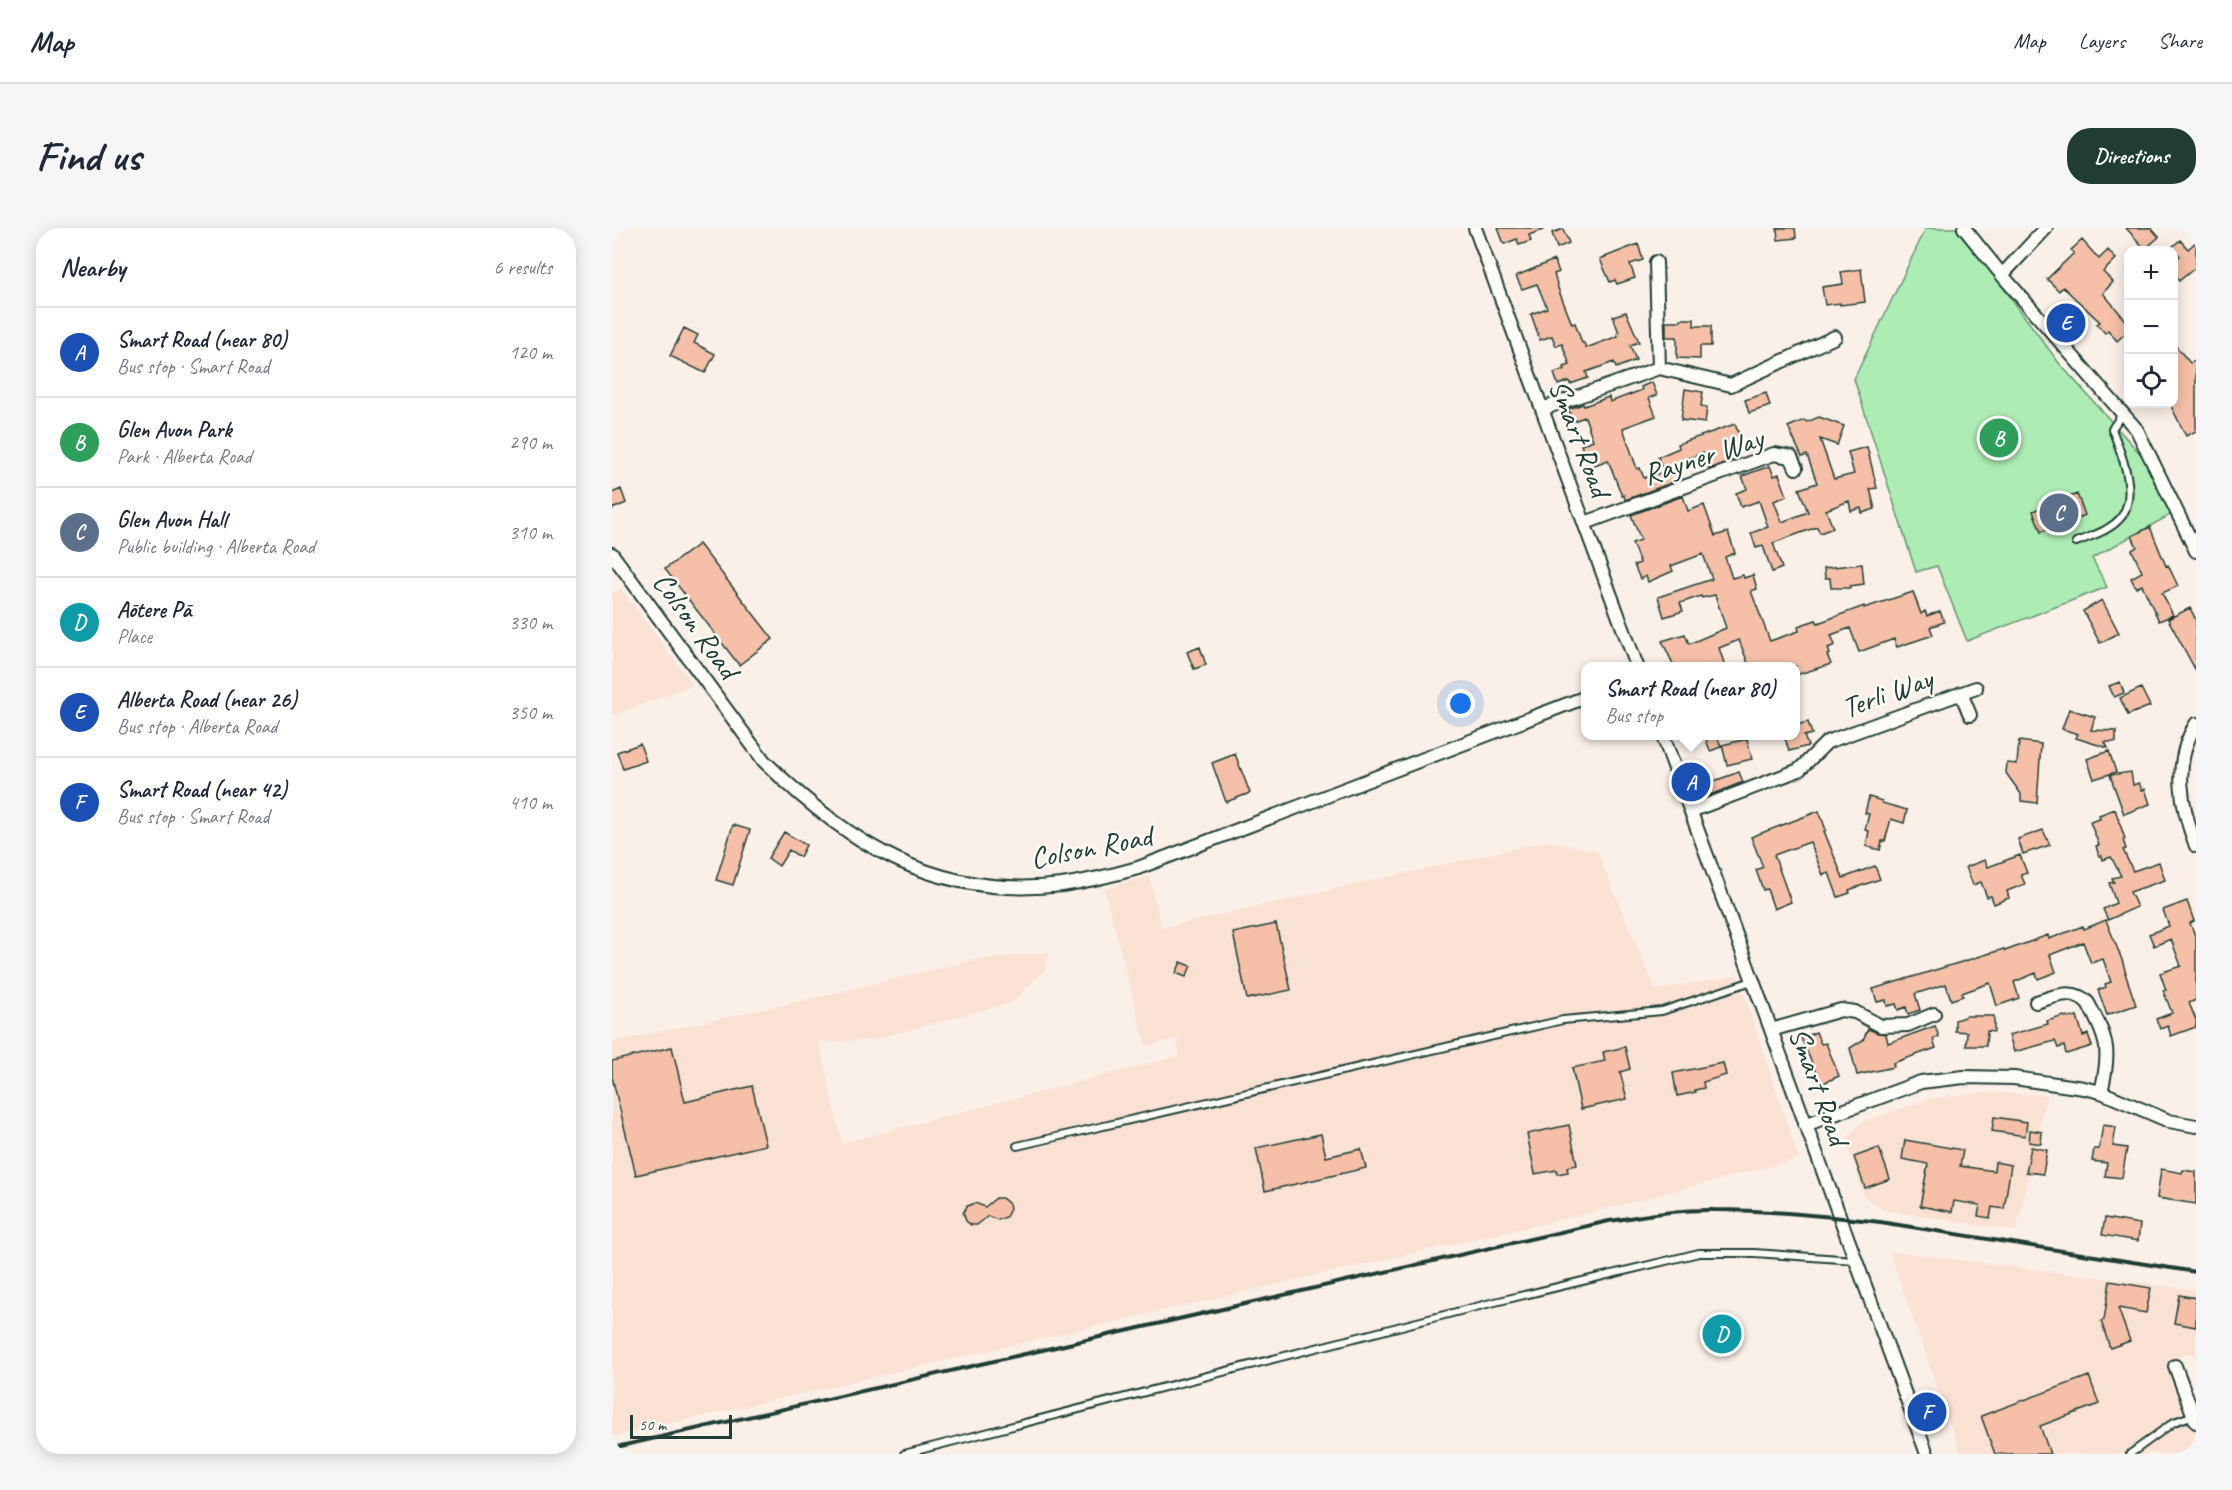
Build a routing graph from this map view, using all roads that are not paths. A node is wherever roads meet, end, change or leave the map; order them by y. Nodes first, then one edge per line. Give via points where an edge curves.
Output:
1 (1475, 228) edge
2 (1964, 228) edge
3 (2046, 228) edge
4 (1656, 262) dead end
5 (2002, 275) junction
6 (1835, 337) dead end
7 (1659, 368) junction
8 (1542, 409) junction
9 (2123, 413) junction
10 (1796, 468) dead end
11 (1585, 523) junction
12 (2076, 542) dead end
13 (2196, 551) edge
14 (612, 554) edge
15 (1636, 662) edge
16 (1976, 688) dead end
17 (1961, 693) junction
18 (1581, 699) edge
19 (1970, 716) dead end
20 (2196, 724) edge
21 (1665, 740) edge
22 (1691, 811) junction
23 (2196, 846) edge
24 (1752, 981) junction
25 (2036, 1002) dead end
26 (1934, 1014) dead end
27 (1771, 1030) junction
28 (2101, 1092) junction
29 (1805, 1125) junction
30 (2196, 1126) edge
31 (1017, 1146) dead end
32 (1855, 1260) junction
33 (2175, 1366) dead end
34 (2195, 1419) edge
35 (904, 1454) edge
36 (1927, 1454) edge
37 (2130, 1454) edge

1 - 8 street, Smart Road
2 - 5 street
3 - 5 street
4 - 7 street
5 - 9 street
6 - 7 street via 1731,384
7 - 8 street
8 - 11 street, Smart Road
9 - 12 lane via 2112,429 2128,487 2126,506 2121,517 2107,529
9 - 13 street via 2137,430
10 - 11 street, Rayner Way via 1791,457 1774,454
11 - 15 street, Smart Road
14 - 18 street, Colson Road via 764,761 794,791 880,853 979,884 1062,885 1138,868
16 - 17 street, Terli Way
17 - 19 street
17 - 22 street, Terli Way via 1827,742 1799,770
20 - 23 street via 2186,742 2181,784
21 - 22 street, Smart Road
22 - 24 street, Smart Road
24 - 27 street, Smart Road
24 - 31 lane via 1662,1011 1563,1020
25 - 28 street via 2070,993 2088,1003 2107,1044
26 - 27 street via 1908,1025 1881,1026 1855,1012 1841,1010
27 - 29 street, Smart Road
28 - 29 street via 2014,1078 1942,1078
28 - 30 street via 2162,1119
29 - 32 street, Smart Road
32 - 35 lane via 1699,1253
32 - 36 street, Smart Road
33 - 34 street
34 - 37 lane via 2174,1422

